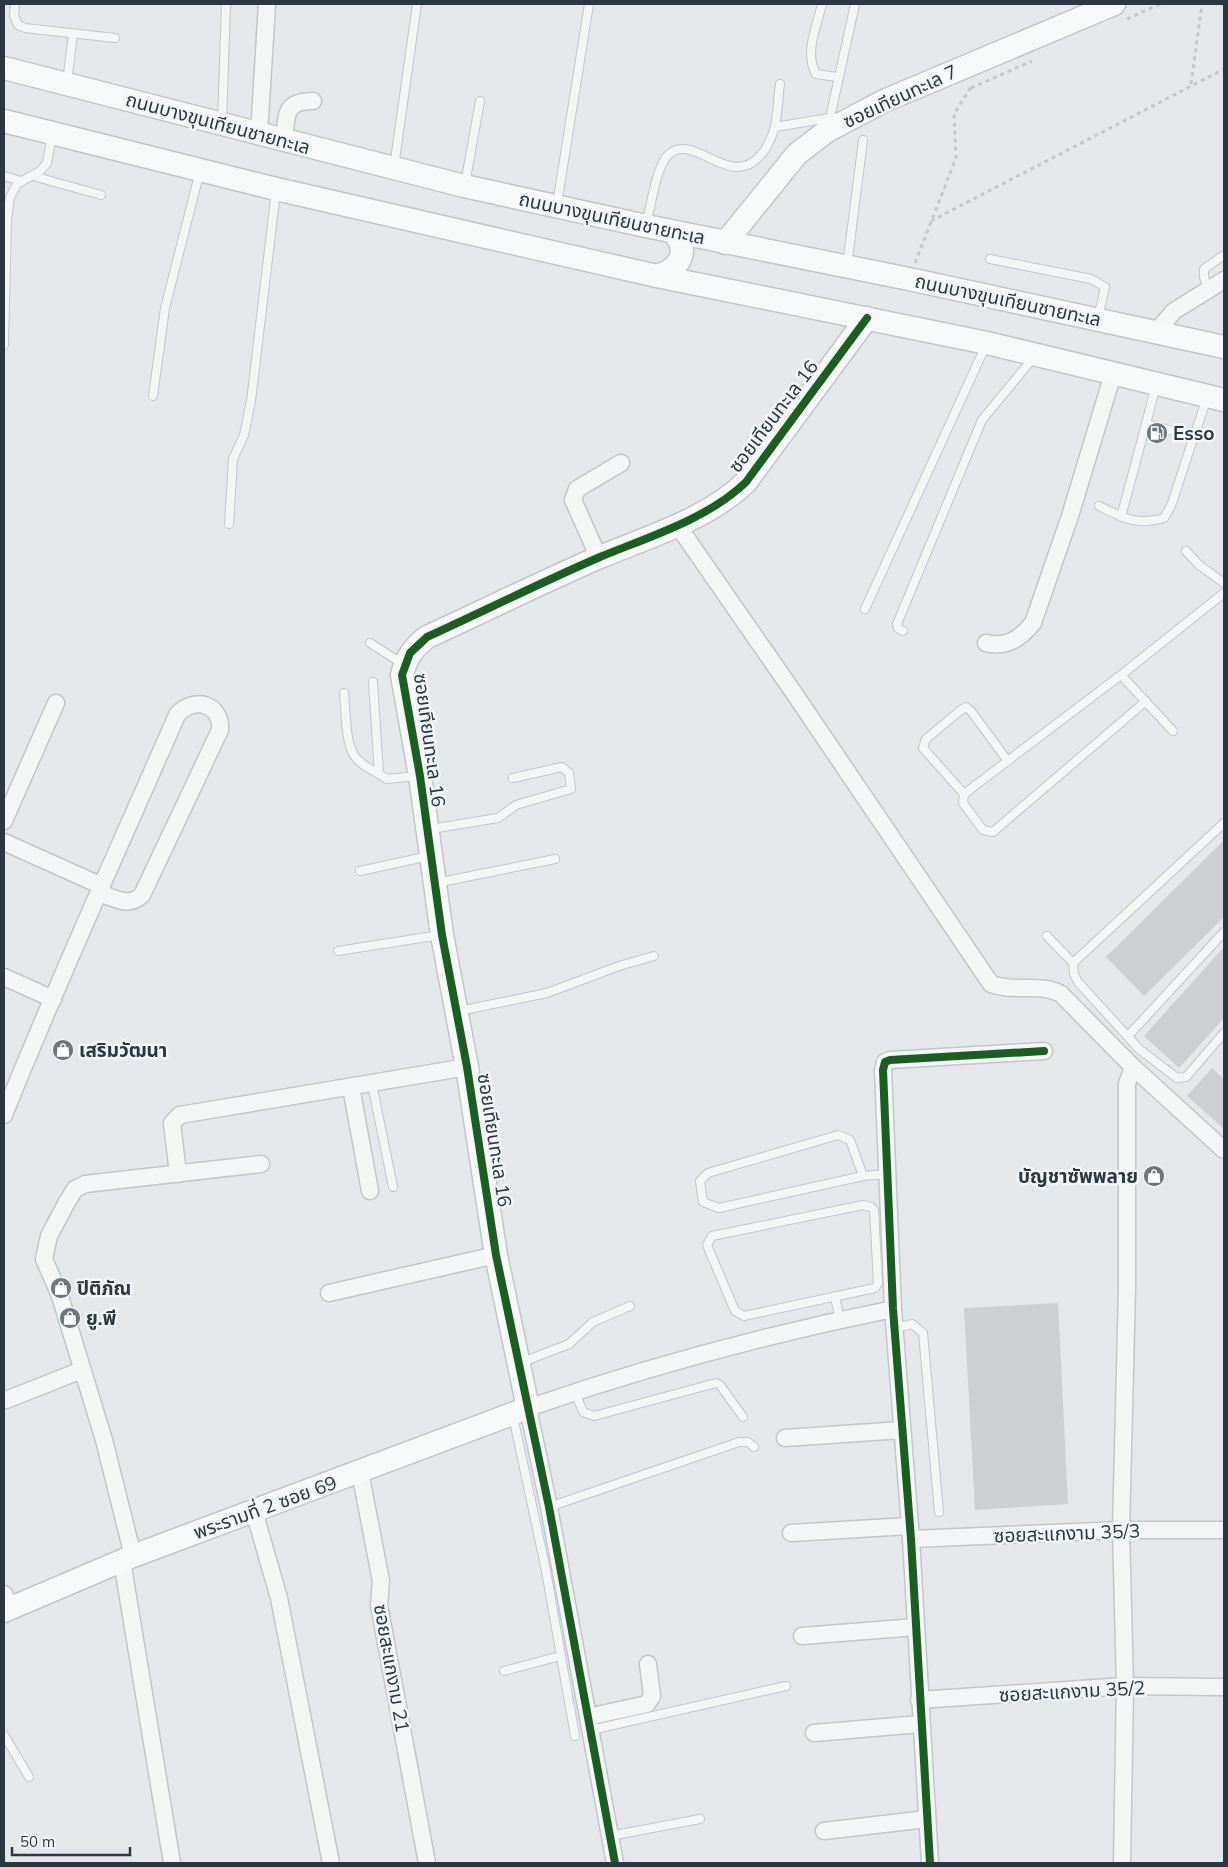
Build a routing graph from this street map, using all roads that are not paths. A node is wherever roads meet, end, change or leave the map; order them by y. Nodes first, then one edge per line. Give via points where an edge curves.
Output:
1 (15, 4) edge
2 (226, 4) edge
3 (267, 4) edge
4 (417, 4) edge
5 (589, 4) edge
6 (822, 4) edge
7 (854, 4) edge
8 (1102, 6) edge
9 (73, 34) junction
10 (115, 38) dead end
11 (4, 68) edge
12 (838, 77) junction
13 (67, 84) junction
14 (780, 84) dead end
15 (313, 101) dead end
16 (480, 101) dead end
17 (4, 121) edge
18 (222, 124) junction
19 (828, 125) junction
20 (774, 128) junction
21 (52, 133) junction
22 (259, 134) junction
23 (863, 140) dead end
24 (284, 141) junction
25 (394, 169) junction
26 (200, 170) junction
27 (4, 176) edge
28 (33, 176) junction
29 (22, 181) junction
30 (464, 186) junction
31 (276, 189) junction
32 (101, 196) dead end
33 (557, 206) junction
34 (646, 226) junction
35 (673, 232) junction
36 (726, 243) junction
37 (1224, 255) edge
38 (990, 259) dead end
39 (846, 268) junction
40 (657, 276) junction
41 (1224, 280) edge
42 (1208, 290) junction
43 (868, 318) junction
44 (1097, 320) junction
45 (1155, 332) junction
46 (987, 343) junction
47 (1224, 343) edge
48 (4, 345) edge
49 (1036, 355) junction
50 (1113, 374) junction
51 (1156, 384) junction
52 (153, 396) dead end
53 (1216, 398) edge
54 (1146, 424) junction
55 (1194, 436) junction
56 (621, 463) dead end
57 (1099, 506) dead end
58 (1121, 517) junction
59 (229, 524) dead end
60 (678, 526) junction
61 (1186, 551) dead end
62 (599, 558) junction
63 (1224, 583) edge
64 (1224, 593) edge
65 (865, 609) dead end
66 (903, 631) dead end
67 (370, 643) dead end
68 (986, 643) dead end
69 (404, 665) junction
70 (1121, 675) junction
71 (373, 682) dead end
72 (344, 693) dead end
73 (1146, 701) junction
74 (56, 703) dead end
75 (1173, 731) dead end
76 (1008, 760) junction
77 (379, 774) junction
78 (420, 776) junction
79 (513, 778) dead end
80 (964, 794) junction
81 (4, 821) edge
82 (1224, 823) edge
83 (426, 830) junction
84 (4, 842) edge
85 (431, 856) junction
86 (555, 859) dead end
87 (360, 871) dead end
88 (434, 883) junction
89 (101, 889) junction
90 (1224, 932) edge
91 (442, 935) junction
92 (1047, 936) dead end
93 (338, 951) dead end
94 (654, 956) dead end
95 (1073, 963) junction
96 (4, 977) edge
97 (53, 999) junction
98 (457, 1011) junction
99 (1224, 1033) edge
100 (1128, 1036) junction
101 (1044, 1051) dead end
102 (467, 1067) junction
103 (1133, 1067) junction
104 (372, 1084) junction
105 (351, 1087) junction
106 (4, 1115) edge
107 (1224, 1150) edge
108 (261, 1164) dead end
109 (178, 1174) junction
110 (886, 1174) junction
111 (863, 1176) junction
112 (393, 1187) dead end
113 (370, 1191) dead end
114 (496, 1255) junction
115 (329, 1293) dead end
116 (835, 1297) junction
117 (630, 1306) dead end
118 (893, 1309) junction
119 (840, 1320) junction
120 (895, 1328) junction
121 (518, 1364) junction
122 (82, 1370) junction
123 (575, 1392) junction
124 (6, 1400) dead end
125 (520, 1411) junction
126 (743, 1417) dead end
127 (902, 1430) junction
128 (785, 1438) dead end
129 (754, 1447) dead end
130 (360, 1472) junction
131 (549, 1507) junction
132 (254, 1511) junction
133 (939, 1512) dead end
134 (1121, 1530) junction
135 (1224, 1530) edge
136 (791, 1533) dead end
137 (910, 1533) junction
138 (127, 1558) junction
139 (6, 1604) edge
140 (916, 1627) junction
141 (802, 1636) dead end
142 (560, 1656) junction
143 (648, 1664) dead end
144 (504, 1671) dead end
145 (786, 1686) dead end
146 (1125, 1686) junction
147 (1224, 1687) edge
148 (919, 1700) junction
149 (920, 1724) junction
150 (585, 1728) junction
151 (814, 1733) dead end
152 (4, 1735) edge
153 (29, 1777) dead end
154 (700, 1819) dead end
155 (927, 1819) junction
156 (824, 1830) dead end
157 (610, 1836) junction
158 (172, 1863) edge
159 (331, 1863) edge
160 (427, 1863) edge
161 (615, 1863) edge
162 (930, 1863) edge
163 (1122, 1863) edge

1 - 9 lane via 14,16 18,25
2 - 18 lane
3 - 22 street
4 - 25 lane
5 - 33 lane
6 - 12 lane via 811,49 811,65 816,74
7 - 12 lane
8 - 19 main road, ซอยเทียนทะเล 7
9 - 10 lane
9 - 13 lane
11 - 13 main road, ถนนบางขุนเทียนชายทะเล
12 - 19 lane
13 - 18 main road, ถนนบางขุนเทียนชายทะเล
14 - 20 lane
15 - 24 street via 300,101 290,107
16 - 30 lane
17 - 21 main road
18 - 22 main road, ถนนบางขุนเทียนชายทะเล
19 - 20 lane
19 - 36 main road, ซอยเทียนทะเล 7 via 797,154
20 - 34 lane via 766,150 751,165 738,168 686,149 676,149 667,156 659,174
21 - 26 main road
21 - 28 lane via 47,163
22 - 24 main road, ถนนบางขุนเทียนชายทะเล
23 - 39 lane
24 - 25 main road, ถนนบางขุนเทียนชายทะเล
25 - 30 main road, ถนนบางขุนเทียนชายทะเล
26 - 31 main road
26 - 52 lane via 165,308
27 - 29 lane
28 - 29 lane
28 - 32 lane
29 - 48 lane via 12,190 7,220
30 - 33 main road, ถนนบางขุนเทียนชายทะเล
31 - 40 main road
31 - 59 lane via 251,402 244,435 233,459
33 - 34 main road, ถนนบางขุนเทียนชายทะเล
34 - 35 main road, ถนนบางขุนเทียนชายทะเล
35 - 36 main road, ถนนบางขุนเทียนชายทะเล
35 - 40 main road via 680,244 680,260 671,272
36 - 39 main road, ถนนบางขุนเทียนชายทะเล
37 - 42 lane via 1204,269
38 - 44 lane via 1100,283 1104,287 1104,296
39 - 44 main road, ถนนบางขุนเทียนชายทะเล
40 - 43 main road
41 - 42 street
42 - 45 street via 1174,311
43 - 46 main road
43 - 60 main road, ซอยเทียนทะเล 16 via 746,482
44 - 45 main road, ถนนบางขุนเทียนชายทะเล
45 - 47 main road, ถนนบางขุนเทียนชายทะเล
46 - 49 main road
46 - 65 lane
49 - 50 main road
49 - 66 lane via 982,420 897,624
50 - 51 main road
50 - 68 street via 1033,623 1024,634 1000,646
51 - 53 main road
51 - 54 lane
53 - 55 lane
54 - 55 lane
54 - 58 lane
55 - 58 lane via 1164,518 1148,523
56 - 62 street via 574,494 573,500
57 - 58 lane
60 - 62 main road, ซอยเทียนทะเล 16
60 - 103 street via 991,984 1004,988 1053,989
61 - 63 lane
62 - 69 main road, ซอยเทียนทะเล 16 via 426,637
64 - 70 lane
67 - 69 lane
69 - 78 main road, ซอยเทียนทะเล 16 via 402,675
70 - 73 lane
70 - 76 lane
71 - 77 lane
72 - 77 lane via 353,755
73 - 75 lane
73 - 80 lane via 993,832 983,830 963,803
74 - 81 street
76 - 80 lane
76 - 80 lane via 972,711 966,707 961,710 926,738 923,748
77 - 78 lane via 386,779
78 - 83 main road, ซอยเทียนทะเล 16
79 - 83 lane via 562,767 569,773 571,789 516,805 498,818
82 - 95 lane
83 - 85 main road, ซอยเทียนทะเล 16
84 - 89 street
85 - 87 lane
85 - 88 main road, ซอยเทียนทะเล 16
86 - 88 lane
88 - 91 main road, ซอยเทียนทะเล 16
89 - 89 street via 127,903 135,902 142,895 220,730 221,720 216,711 194,704 184,706 177,715
89 - 97 street
90 - 100 lane
91 - 93 lane
91 - 98 main road, ซอยเทียนทะเล 16
92 - 95 lane
94 - 98 lane via 547,993
95 - 100 lane via 1078,982
96 - 97 street
97 - 106 street
98 - 102 main road, ซอยเทียนทะเล 16
99 - 100 lane via 1186,1077 1177,1078 1139,1049
101 - 110 street via 885,1062
102 - 104 street
102 - 114 main road, ซอยเทียนทะเล 16
103 - 107 street
103 - 134 street via 1127,1084 1127,1288
104 - 105 street
104 - 112 lane
105 - 109 street via 180,1115 172,1123
105 - 113 street
108 - 109 street
109 - 122 street via 86,1184 75,1189 49,1236 44,1259 60,1296
110 - 111 lane
110 - 118 street
111 - 111 lane via 850,1140 838,1135 708,1173 700,1181 703,1202 719,1208
114 - 115 street
114 - 121 main road, ซอยเทียนทะเล 16
116 - 116 lane via 878,1285 874,1210 871,1207 863,1205 708,1239 709,1250 734,1312 744,1316
116 - 119 lane
117 - 121 lane via 593,1322 569,1344
118 - 119 street
118 - 120 street
119 - 123 street via 713,1351
120 - 127 street
120 - 133 lane via 912,1324 923,1333
121 - 125 main road, ซอยเทียนทะเล 16
122 - 124 street
122 - 138 street via 104,1440
123 - 125 street
123 - 126 lane via 583,1412 594,1416 716,1383
125 - 130 main road, พระรามที่ 2 ซอย 69
125 - 131 street
125 - 142 lane
127 - 128 street
127 - 137 street
129 - 131 lane via 748,1442 739,1442
130 - 132 main road, พระรามที่ 2 ซอย 69
130 - 160 street, ซอยสะแกงาม 21 via 381,1581 379,1605
131 - 150 street
132 - 138 main road, พระรามที่ 2 ซอย 69
132 - 159 street via 279,1598
134 - 135 street, ซอยสะแกงาม 35/3
134 - 137 street, ซอยสะแกงาม 35/3
134 - 146 street
136 - 137 street, ซอยสะแกงาม 35/3
137 - 140 street
138 - 139 main road, พระรามที่ 2 ซอย 69
138 - 158 street
140 - 141 street
140 - 148 street
142 - 144 lane
142 - 150 lane
143 - 150 street via 652,1696 647,1704
145 - 150 lane
146 - 147 street, ซอยสะแกงาม 35/2
146 - 148 street, ซอยสะแกงาม 35/2
146 - 163 street
148 - 149 street
149 - 151 street
149 - 155 street
150 - 157 street
152 - 153 lane
154 - 157 lane
155 - 156 street
155 - 162 street
157 - 161 street

